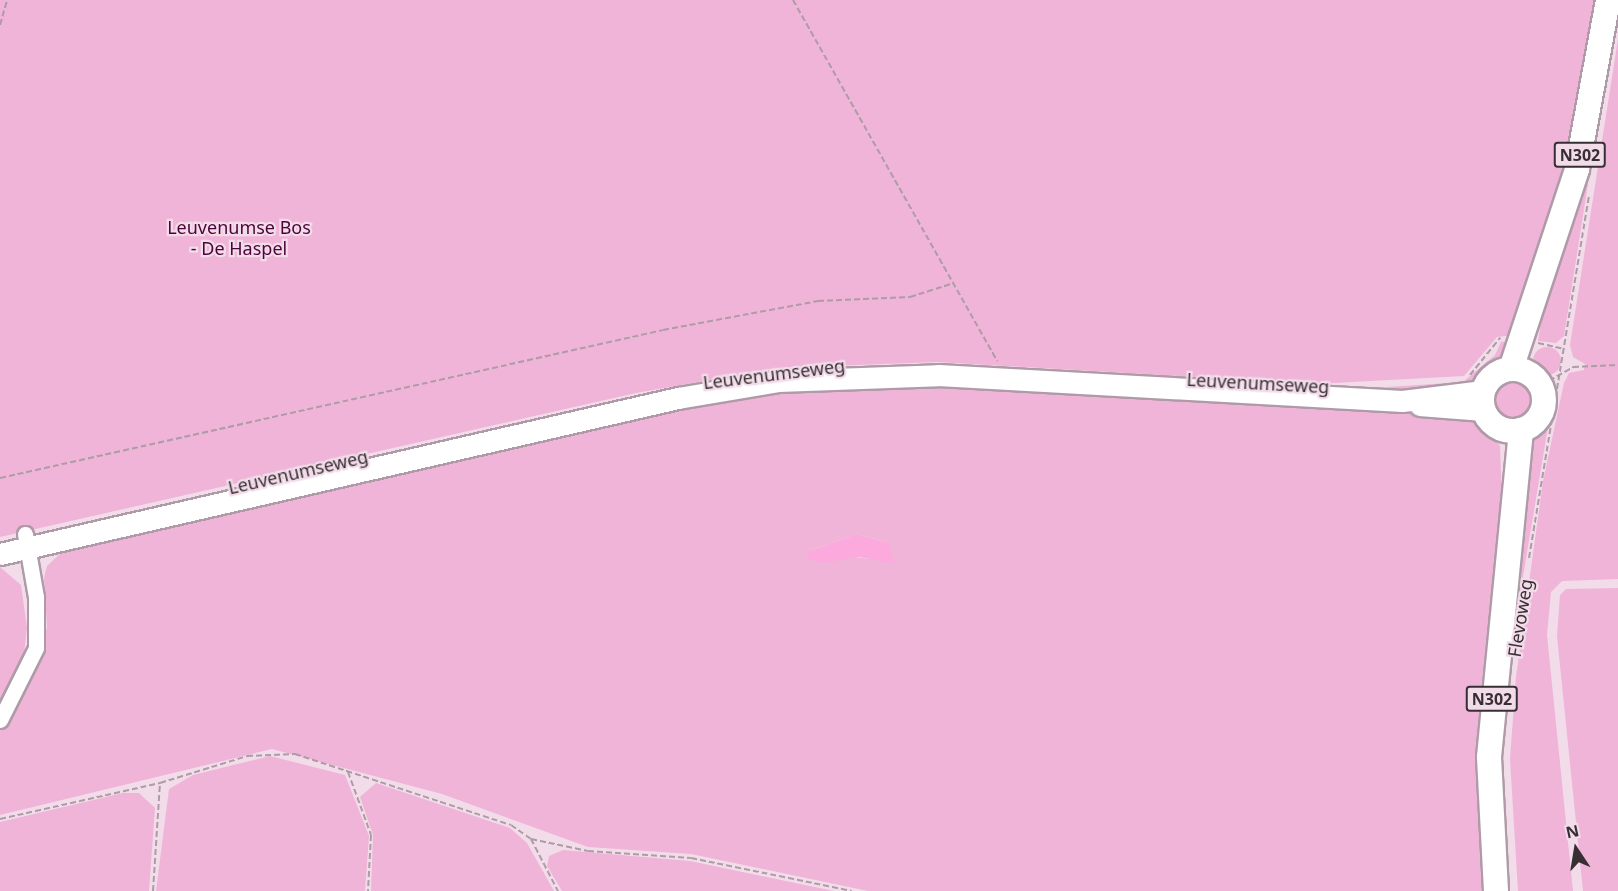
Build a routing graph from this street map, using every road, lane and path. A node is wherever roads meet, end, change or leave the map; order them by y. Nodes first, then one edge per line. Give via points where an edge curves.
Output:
1 (7, 0) edge
2 (793, 0) edge
3 (1608, 0) edge
4 (0, 24) edge
5 (954, 283) junction
6 (1525, 340) junction
7 (1618, 365) edge
8 (990, 368) dead end
9 (1562, 373) junction
10 (1527, 376) junction
11 (1476, 394) junction
12 (1512, 430) junction
13 (0, 478) edge
14 (27, 541) junction
15 (0, 554) edge
16 (1528, 561) dead end
17 (0, 720) edge
18 (348, 772) junction
19 (159, 783) junction
20 (0, 819) edge
21 (531, 838) junction
22 (153, 891) edge
23 (368, 891) edge
24 (558, 891) edge
25 (852, 891) edge
26 (1496, 891) edge

1 - 4 path
2 - 5 path
3 - 6 main road, N302 via 1577,169
5 - 8 path via 1001,368
5 - 13 path via 910,297 818,301 663,330
6 - 9 path, Flevoweg via 1564,349
6 - 10 main road, N302
6 - 11 path via 1502,338
7 - 9 path via 1573,367
9 - 10 path
9 - 16 path, Flevoweg
10 - 11 main road via 1491,378
10 - 12 main road, N302 via 1542,413
11 - 12 main road
11 - 14 main road, Leuvenumseweg via 1402,401 938,375 778,381 678,398
12 - 26 main road, Flevoweg / N302 via 1512,508 1489,757
14 - 15 main road, Leuvenumseweg
14 - 17 street via 36,597 36,648
18 - 19 path via 271,753
18 - 21 path via 440,798
18 - 23 path via 371,835
19 - 20 path
19 - 22 path
21 - 24 path
21 - 25 path via 588,851 691,858

